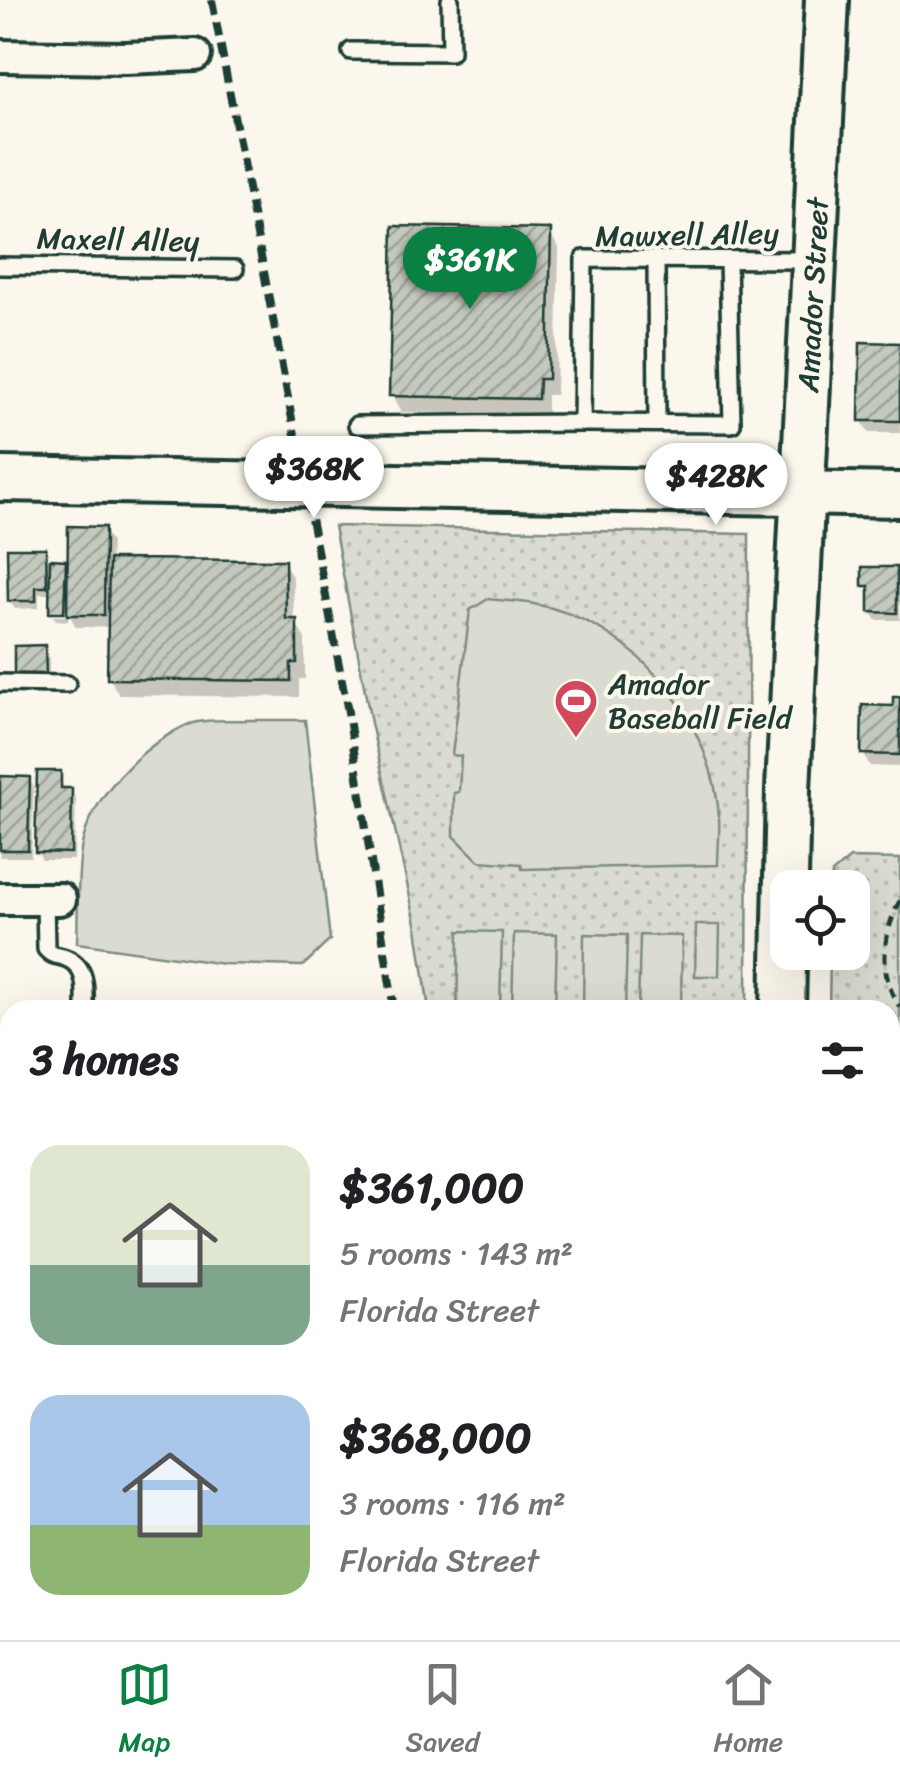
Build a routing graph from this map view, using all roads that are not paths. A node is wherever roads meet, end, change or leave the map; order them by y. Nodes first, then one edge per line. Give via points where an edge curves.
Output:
1 (450, 0) edge
2 (828, 0) edge
3 (351, 51) dead end
4 (195, 55) dead end
5 (0, 56) edge
6 (656, 260) junction
7 (728, 260) junction
8 (815, 260) junction
9 (0, 266) edge
10 (236, 269) dead end
11 (582, 423) junction
12 (657, 423) junction
13 (357, 425) dead end
14 (0, 478) edge
15 (804, 493) junction
16 (900, 495) edge
17 (0, 683) edge
18 (67, 684) dead end
19 (0, 899) edge
20 (52, 899) joint
21 (85, 1000) edge
22 (783, 1000) edge

1 - 3 lane via 450,52
2 - 8 street, Amador Street
4 - 5 street
6 - 7 lane, Mawxell Alley
6 - 11 lane, Mawxell Alley via 584,259
6 - 12 lane
7 - 8 lane, Mawxell Alley
7 - 12 lane via 732,424
8 - 15 street, Amador Street
9 - 10 lane, Maxell Alley
11 - 12 lane
11 - 13 lane
14 - 15 street
15 - 16 street
15 - 22 street, Amador Street
17 - 18 lane
19 - 20 street
20 - 21 lane via 46,949 82,972

